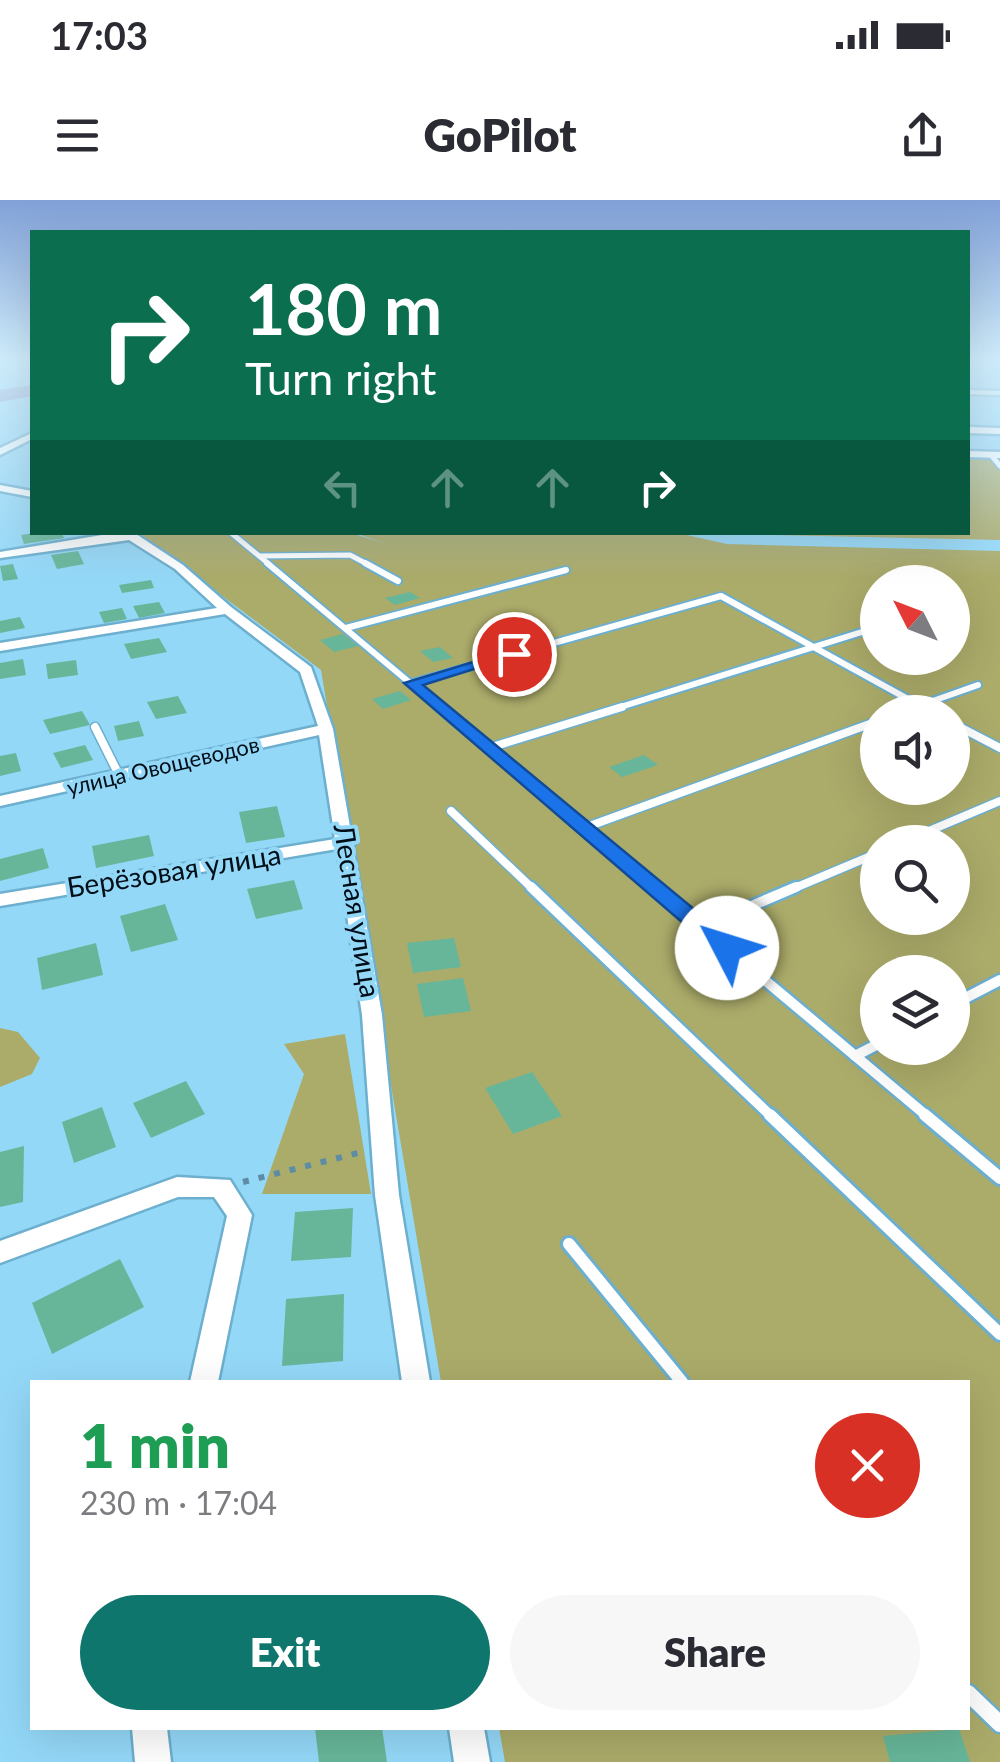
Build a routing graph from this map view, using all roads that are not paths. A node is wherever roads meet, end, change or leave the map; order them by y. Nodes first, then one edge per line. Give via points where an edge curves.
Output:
1 (30, 437) edge
2 (0, 452) edge
3 (970, 454) edge
4 (996, 455) edge
5 (1000, 466) edge
6 (0, 488) edge
7 (30, 494) edge
8 (122, 535) edge
9 (130, 535) edge
10 (234, 535) edge
11 (0, 555) edge
12 (259, 556) junction
13 (566, 570) dead end
14 (398, 581) dead end
15 (227, 610) junction
16 (346, 628) junction
17 (860, 632) edge
18 (0, 647) edge
19 (809, 648) junction
20 (412, 683) junction
21 (978, 685) dead end
22 (898, 695) edge
23 (950, 695) edge
24 (96, 727) dead end
25 (860, 728) edge
26 (326, 729) junction
27 (970, 733) edge
28 (489, 748) junction
29 (1000, 748) edge
30 (119, 776) junction
31 (0, 801) edge
32 (1000, 802) edge
33 (451, 811) dead end
34 (944, 825) edge
35 (584, 828) junction
36 (348, 842) junction
37 (860, 861) edge
38 (0, 900) edge
39 (702, 927) junction
40 (1000, 980) edge
41 (970, 996) edge
42 (860, 1053) edge
43 (855, 1056) junction
44 (1000, 1178) edge
45 (570, 1244) dead end
46 (0, 1252) edge
47 (1000, 1334) edge
48 (204, 1380) edge
49 (416, 1380) edge
50 (680, 1380) edge
51 (970, 1696) edge
52 (1000, 1724) edge
53 (150, 1730) edge
54 (467, 1730) edge
55 (153, 1762) edge
56 (472, 1762) edge

1 - 2 street
3 - 4 street
4 - 5 lane
6 - 7 street
8 - 11 street
9 - 15 street, Лесная улица
10 - 12 lane
12 - 14 lane via 350,555
12 - 16 lane
13 - 16 lane
15 - 18 street
15 - 26 street, Лесная улица via 306,670
16 - 20 lane
17 - 19 lane
19 - 20 lane via 720,596
19 - 22 lane
19 - 28 lane
20 - 28 lane
21 - 23 lane
24 - 30 lane
25 - 35 lane
26 - 30 street, улица Овощеводов
26 - 36 street, Лесная улица
27 - 29 lane
28 - 35 lane
30 - 31 street, улица Овощеводов
32 - 34 lane
33 - 47 lane
35 - 39 lane
36 - 38 street, Берёзовая улица
36 - 49 street, Лесная улица
37 - 39 lane
39 - 43 lane
40 - 41 lane
42 - 43 lane
43 - 44 lane
45 - 50 lane
46 - 48 street via 177,1187 221,1187 240,1216
51 - 52 lane
53 - 55 street
54 - 56 street

